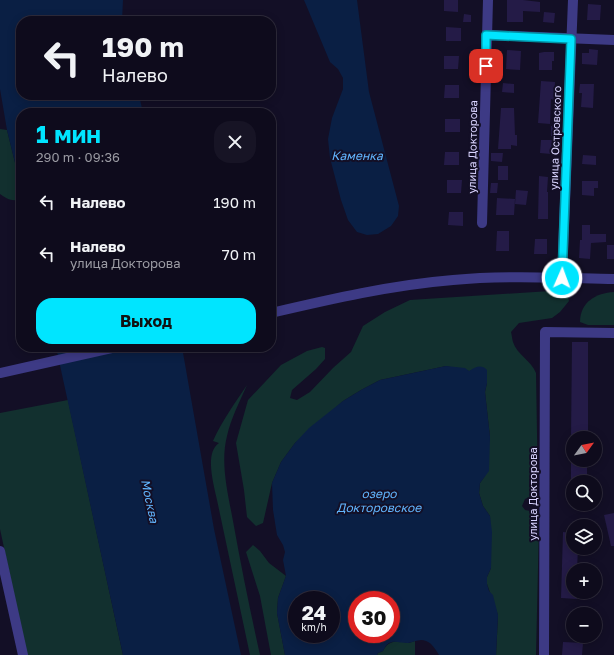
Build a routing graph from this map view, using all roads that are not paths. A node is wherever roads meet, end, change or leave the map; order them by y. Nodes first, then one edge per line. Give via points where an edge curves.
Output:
1 (488, 0) edge
2 (572, 0) edge
3 (486, 35) junction
4 (571, 39) junction
5 (614, 40) edge
6 (482, 224) dead end
7 (562, 278) junction
8 (614, 279) edge
9 (276, 312) edge
10 (614, 333) edge
11 (94, 352) edge
12 (4, 372) edge
13 (0, 551) edge
14 (23, 655) edge
15 (544, 655) edge

1 - 3 street, улица Докторова
2 - 4 street, улица Островского
3 - 4 street
3 - 6 street, улица Докторова
4 - 5 street
4 - 7 street, улица Островского
7 - 8 street
7 - 9 street via 454,280 398,287
10 - 15 street, улица Докторова via 545,332
11 - 12 street
13 - 14 street

